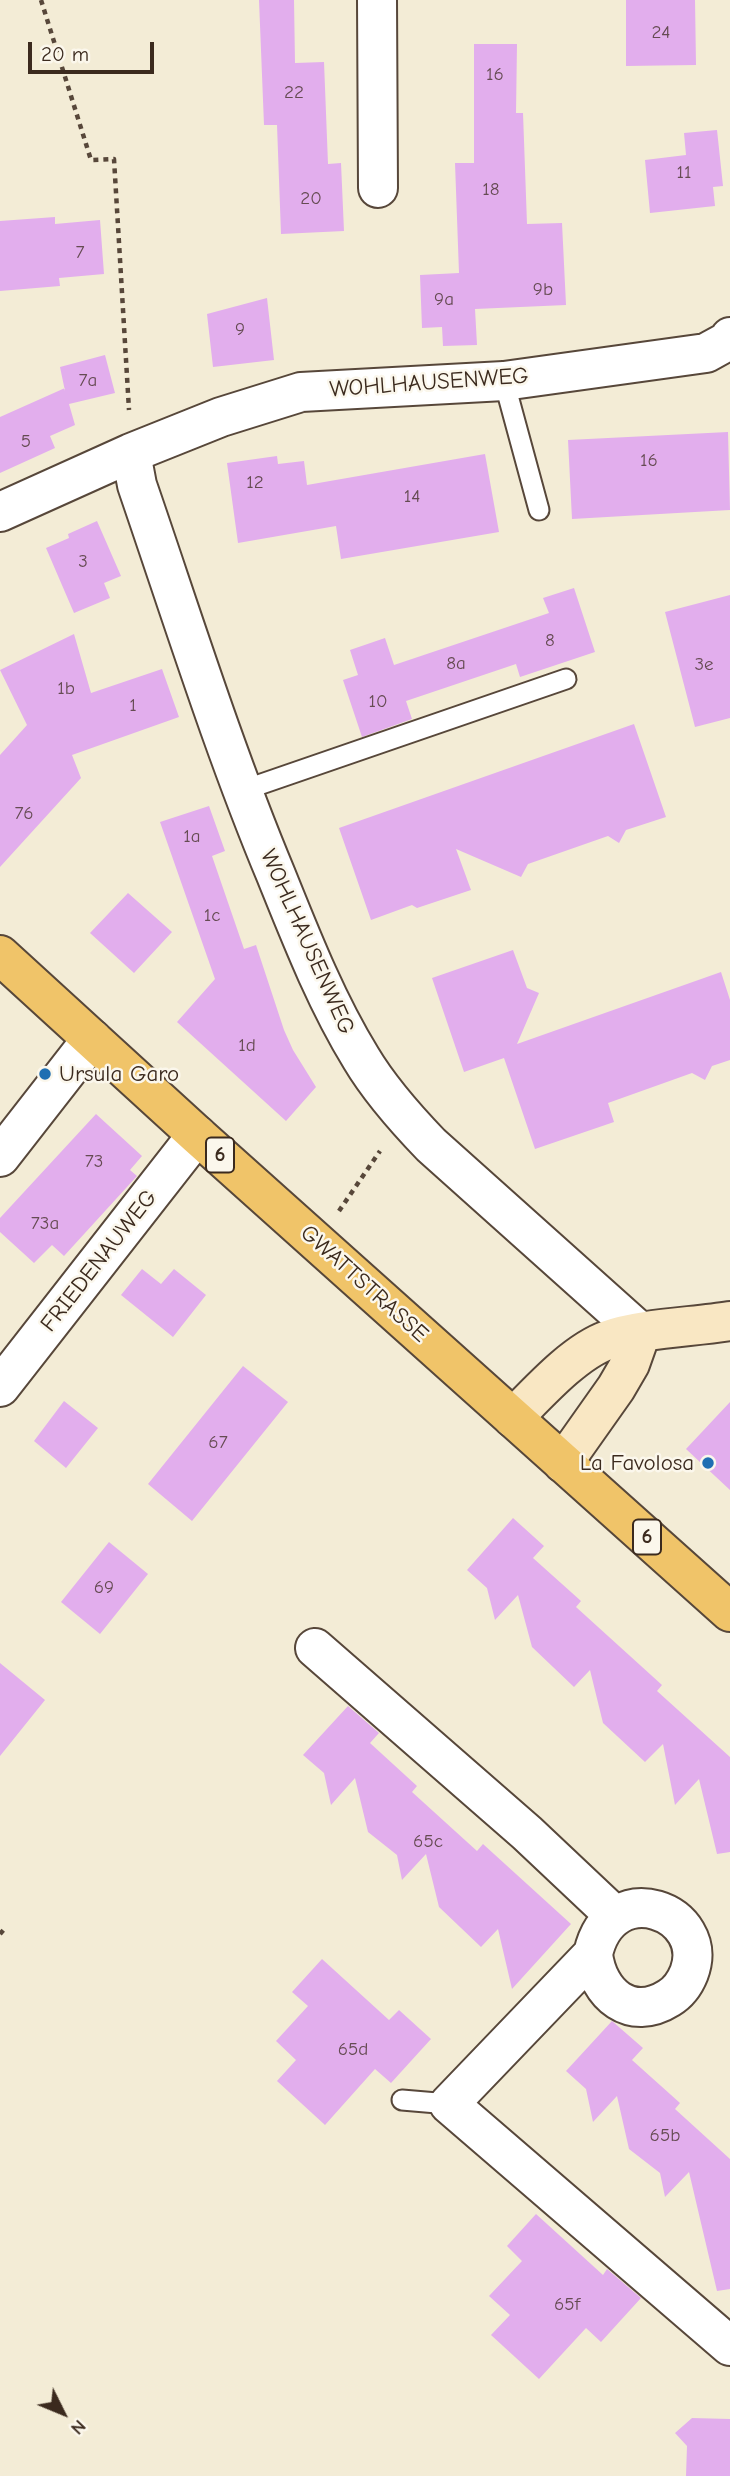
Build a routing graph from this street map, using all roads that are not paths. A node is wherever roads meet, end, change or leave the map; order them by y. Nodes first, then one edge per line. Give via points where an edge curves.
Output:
1 (377, 0) edge
2 (378, 188) dead end
3 (730, 337) edge
4 (504, 381) junction
5 (131, 453) junction
6 (538, 510) dead end
7 (0, 512) edge
8 (566, 679) dead end
9 (241, 790) junction
10 (0, 955) edge
11 (93, 1039) junction
12 (197, 1135) junction
13 (0, 1157) edge
14 (730, 1321) edge
15 (640, 1333) junction
16 (0, 1387) edge
17 (513, 1418) junction
18 (563, 1463) junction
19 (730, 1612) edge
20 (315, 1648) dead end
21 (614, 1916) junction
22 (593, 1954) junction
23 (402, 2100) dead end
24 (449, 2104) junction
25 (730, 2346) edge

1 - 2 street
3 - 4 street, WOHLHAUSENWEG via 706,353
4 - 5 street, WOHLHAUSENWEG via 301,392 220,417
4 - 6 lane
5 - 7 street, WOHLHAUSENWEG
5 - 9 street, WOHLHAUSENWEG via 137,485
8 - 9 lane
9 - 15 street, WOHLHAUSENWEG via 302,940 361,1060 431,1145
10 - 11 main road, GWATTSTRASSE / 6
11 - 12 main road, GWATTSTRASSE / 6
11 - 13 street
12 - 16 street, FRIEDENAUWEG
12 - 17 main road, GWATTSTRASSE / 6
14 - 15 street
15 - 17 street via 607,1340 579,1357
15 - 18 street via 616,1388
17 - 18 main road, GWATTSTRASSE / 6
18 - 19 main road, GWATTSTRASSE / 6
20 - 21 street via 527,1833
21 - 22 street via 600,1933
21 - 22 street via 646,1907 676,1920 691,1949 685,1981 661,2003 629,2005 602,1986
22 - 24 street
23 - 24 lane
24 - 25 street

